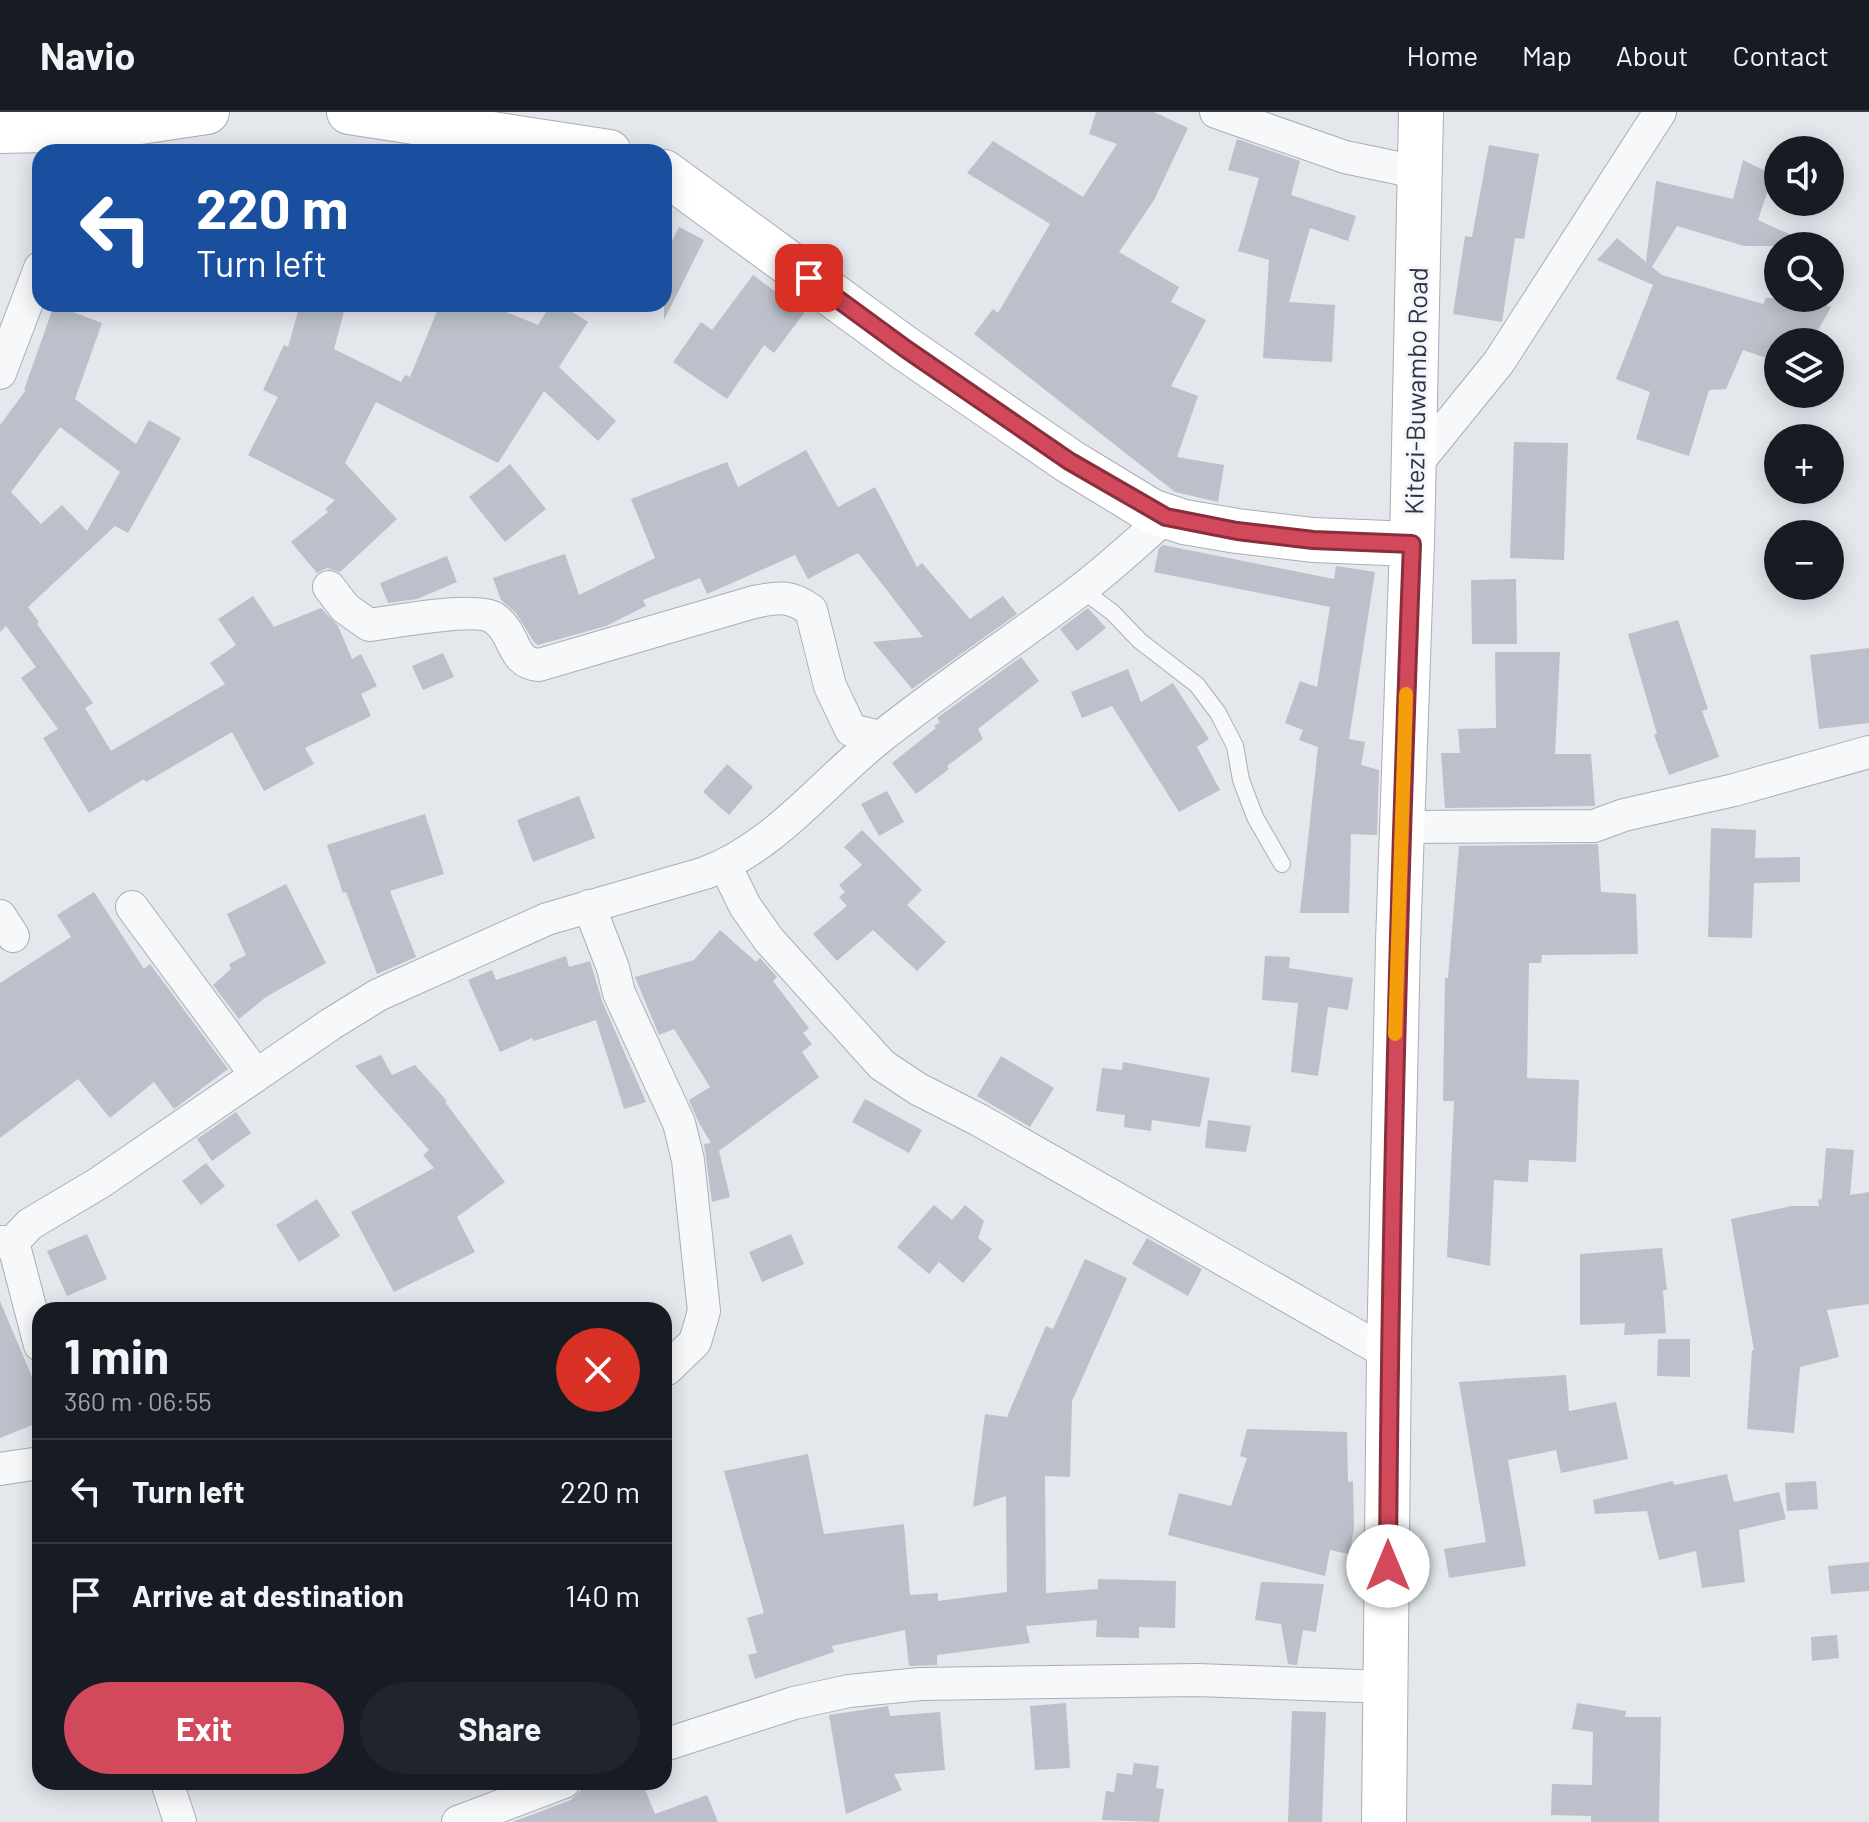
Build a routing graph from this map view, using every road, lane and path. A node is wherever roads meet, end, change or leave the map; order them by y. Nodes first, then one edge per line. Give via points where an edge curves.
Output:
1 (207, 112) edge
2 (349, 112) edge
3 (1216, 112) edge
4 (1421, 112) edge
5 (1660, 112) edge
6 (0, 131) edge
7 (88, 141) edge
8 (557, 144) edge
9 (1421, 173) junction
10 (672, 178) edge
11 (32, 289) edge
12 (0, 373) edge
13 (1413, 468) junction
14 (1166, 517) junction
15 (1412, 544) junction
16 (329, 587) dead end
17 (1081, 589) junction
18 (880, 737) junction
19 (1869, 752) edge
20 (1401, 827) junction
21 (1282, 864) dead end
22 (725, 865) junction
23 (589, 906) junction
24 (132, 907) dead end
25 (256, 1075) junction
26 (6, 1242) edge
27 (32, 1321) edge
28 (1389, 1354) junction
29 (672, 1364) edge
30 (32, 1464) edge
31 (0, 1469) edge
32 (1387, 1687) junction
33 (672, 1742) edge
34 (170, 1790) edge
35 (543, 1790) edge
36 (180, 1822) edge
37 (458, 1822) edge
38 (1384, 1822) edge

1 - 7 street
2 - 8 street
3 - 9 street via 1345,157
4 - 9 street, Kitezi-Buwambo Road
5 - 13 street via 1499,362
6 - 7 street
9 - 13 street, Kitezi-Buwambo Road
10 - 14 street via 1069,461
11 - 12 street
13 - 15 street, Kitezi-Buwambo Road
14 - 15 street via 1313,540
14 - 17 street
15 - 20 street, Kitezi-Buwambo Road
16 - 18 street via 345,608 369,625 465,613 493,617 511,637 520,659 539,665 754,602 796,599 811,610 830,686 851,730
17 - 18 street
17 - 21 lane via 1197,685 1218,713 1235,746 1255,817
18 - 22 street via 783,825
19 - 20 street via 1594,826
20 - 28 street, Kitezi-Buwambo Road
22 - 23 street
22 - 28 street via 769,940 882,1065
23 - 25 street via 547,919 378,995
23 - 29 street via 619,993 679,1123 688,1160 704,1311 695,1342
24 - 25 street
25 - 26 street
26 - 27 street
28 - 32 street, Kitezi-Buwambo Road
30 - 31 street
32 - 33 street via 1197,1680 921,1684 794,1703
32 - 38 street, Kitezi-Buwambo Road
34 - 36 street
35 - 37 street

